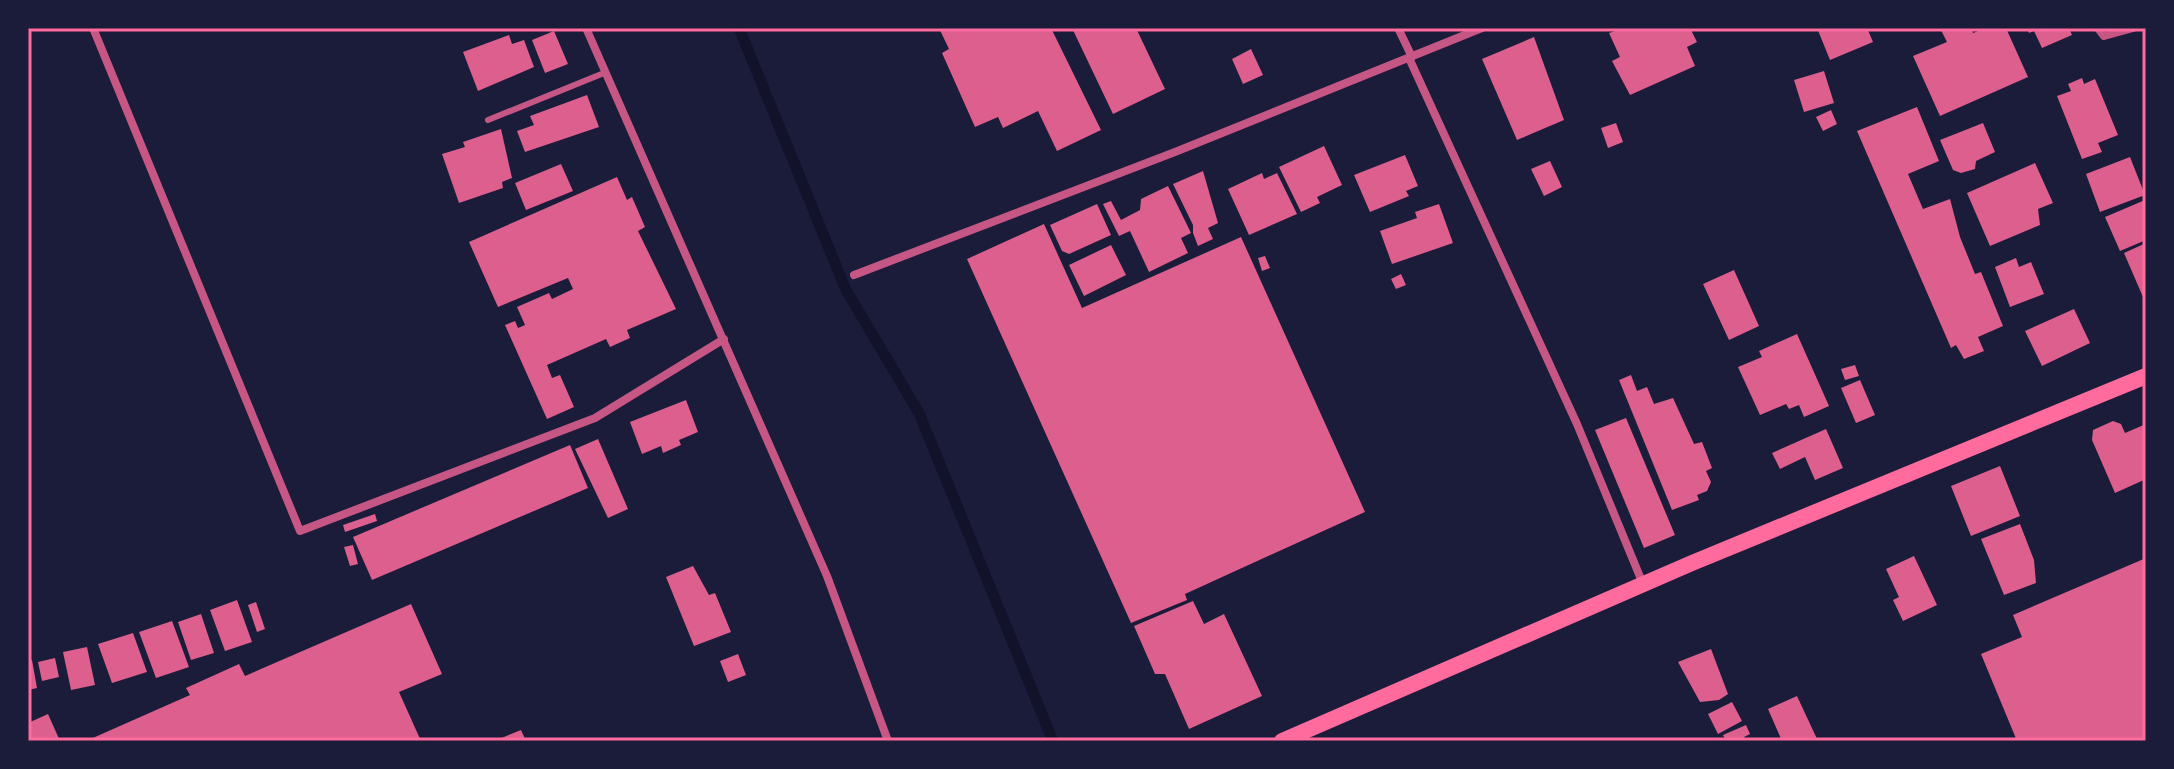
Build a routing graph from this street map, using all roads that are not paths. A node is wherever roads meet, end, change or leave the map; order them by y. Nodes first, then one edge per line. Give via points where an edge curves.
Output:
1 (93, 28) edge
2 (586, 28) edge
3 (1398, 28) edge
4 (1482, 28) edge
5 (2098, 28) edge
6 (2133, 28) edge
7 (1410, 57) junction
8 (604, 73) junction
9 (488, 120) dead end
10 (854, 275) dead end
11 (724, 339) junction
12 (2146, 376) edge
13 (1643, 584) junction
14 (888, 741) edge
15 (1282, 741) edge

1 - 11 street via 300,531 595,418
2 - 8 street
3 - 7 street
4 - 7 street
5 - 6 street via 2104,36
7 - 10 street
7 - 13 street via 1571,411
8 - 9 lane
8 - 11 street
11 - 14 street via 827,576
12 - 13 main road
13 - 15 main road

